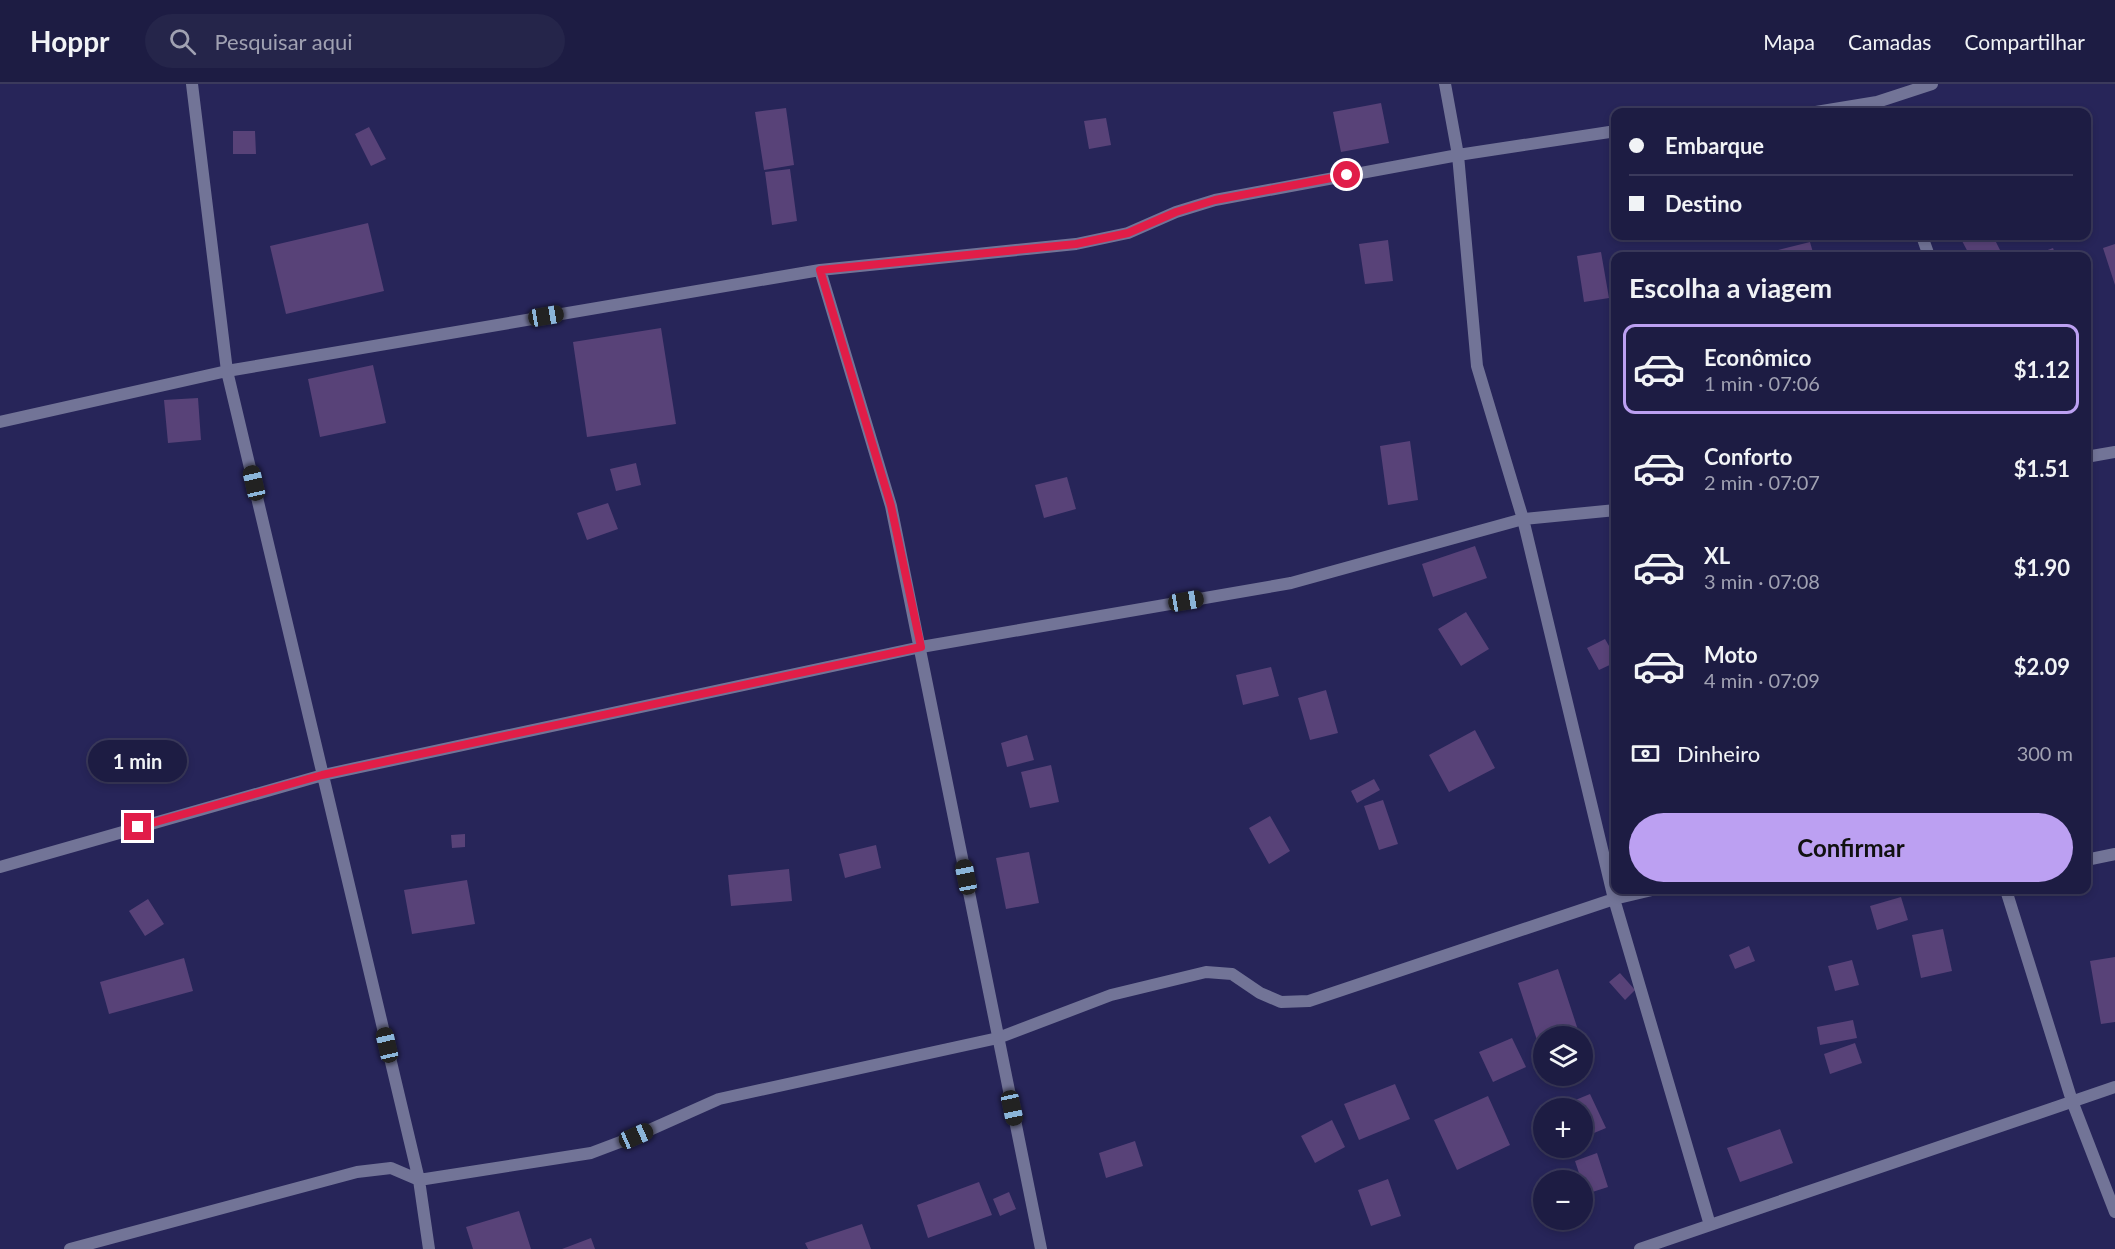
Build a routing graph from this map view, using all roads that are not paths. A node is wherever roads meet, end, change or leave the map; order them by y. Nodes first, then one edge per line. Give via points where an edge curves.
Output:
1 (192, 84) edge
2 (1445, 84) edge
3 (1932, 84) edge
4 (1879, 107) edge
5 (1611, 132) edge
6 (1458, 155) junction
7 (820, 270) junction
8 (227, 371) junction
9 (0, 422) edge
10 (2115, 452) edge
11 (2091, 456) edge
12 (1611, 510) edge
13 (1522, 519) junction
14 (921, 647) junction
15 (322, 775) junction
16 (2115, 854) edge
17 (2091, 859) edge
18 (0, 867) edge
19 (1611, 887) edge
20 (1613, 894) edge
21 (1635, 894) edge
22 (2007, 894) edge
23 (1614, 899) junction
24 (998, 1038) junction
25 (2115, 1087) edge
26 (2072, 1101) junction
27 (419, 1180) junction
28 (2115, 1212) edge
29 (1710, 1225) junction
30 (70, 1249) edge
31 (429, 1249) edge
32 (1041, 1249) edge
33 (1640, 1249) edge

1 - 8 street
2 - 6 street
3 - 4 street
5 - 6 street
6 - 7 street via 1215,200 1128,233 1076,244
6 - 13 street via 1477,366
7 - 8 street
7 - 14 street via 891,506
8 - 9 street
8 - 15 street
10 - 11 street
12 - 13 street
13 - 14 street via 1291,583
13 - 19 street
14 - 15 street
14 - 24 street
15 - 18 street
15 - 27 street
16 - 17 street
20 - 23 street
21 - 23 street
22 - 26 street
23 - 24 street via 1309,1001 1281,1002 1232,974 1206,972 1111,995
23 - 29 street
24 - 27 street via 719,1099 591,1153
24 - 32 street
25 - 26 street
26 - 28 street
26 - 29 street
27 - 30 street via 391,1168 357,1172
27 - 31 street
29 - 33 street

